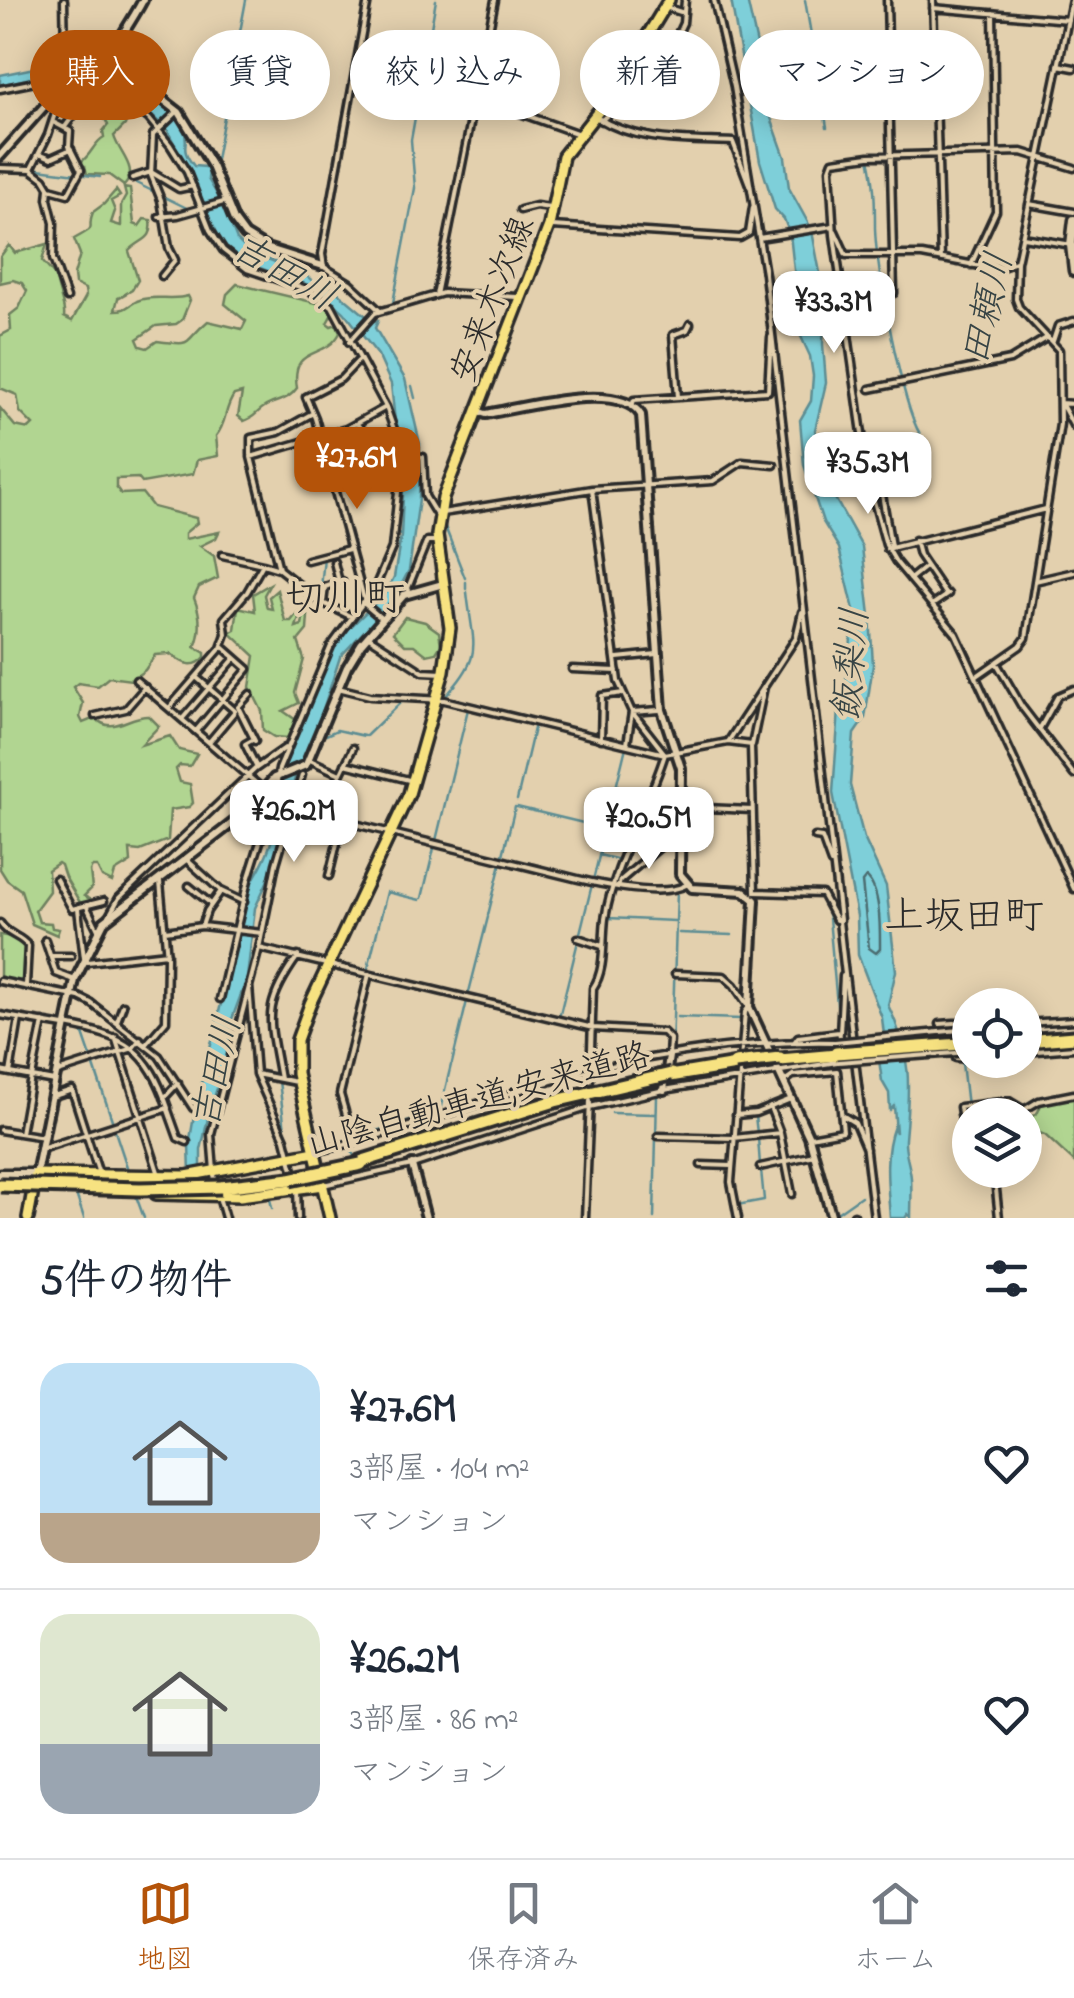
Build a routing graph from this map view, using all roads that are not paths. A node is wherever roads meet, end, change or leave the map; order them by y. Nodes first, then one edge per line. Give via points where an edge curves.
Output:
1 (64, 0) edge
2 (143, 0) edge
3 (368, 0) edge
4 (495, 0) edge
5 (685, 0) edge
6 (714, 0) edge
7 (887, 0) edge
8 (933, 0) edge
9 (1072, 0) edge
10 (667, 3) edge
11 (933, 8) junction
12 (684, 13) junction
13 (993, 13) junction
14 (1068, 20) junction
15 (64, 30) edge
16 (124, 30) edge
17 (489, 30) edge
18 (650, 30) edge
19 (680, 30) edge
20 (1058, 66) junction
21 (1074, 68) edge
22 (30, 83) edge
23 (0, 89) edge
24 (170, 107) edge
25 (177, 112) junction
26 (32, 120) edge
27 (69, 120) edge
28 (147, 120) edge
29 (470, 120) edge
30 (540, 120) edge
31 (597, 120) edge
32 (600, 120) edge
33 (53, 122) joint
34 (65, 127) junction
35 (159, 129) junction
36 (579, 134) junction
37 (70, 149) junction
38 (995, 152) junction
39 (39, 153) junction
40 (938, 154) junction
41 (890, 155) junction
42 (0, 156) edge
43 (1040, 156) junction
44 (0, 168) edge
45 (31, 168) junction
46 (1074, 168) edge
47 (151, 172) junction
48 (132, 178) dead end
49 (193, 186) junction
50 (750, 187) junction
51 (49, 189) junction
52 (225, 202) junction
53 (1029, 204) junction
54 (753, 207) junction
55 (202, 208) junction
56 (555, 208) junction
57 (520, 210) dead end
58 (161, 216) junction
59 (1074, 216) edge
60 (550, 226) junction
61 (832, 227) junction
62 (1022, 237) junction
63 (759, 238) junction
64 (1073, 246) edge
65 (893, 254) junction
66 (941, 259) junction
67 (1017, 262) junction
68 (971, 264) junction
69 (323, 266) junction
70 (1074, 271) edge
71 (162, 276) dead end
72 (894, 293) dead end
73 (436, 295) junction
74 (67, 298) dead end
75 (523, 298) junction
76 (378, 312) junction
77 (1074, 321) edge
78 (690, 324) dead end
79 (772, 327) junction
80 (1050, 339) junction
81 (349, 342) junction
82 (359, 360) junction
83 (870, 389) dead end
84 (678, 397) junction
85 (633, 403) junction
86 (1061, 403) junction
87 (1074, 404) edge
88 (386, 407) junction
89 (477, 412) junction
90 (313, 413) junction
91 (358, 424) junction
92 (1074, 427) edge
93 (320, 439) junction
94 (399, 456) junction
95 (251, 457) junction
96 (774, 465) dead end
97 (880, 483) dead end
98 (647, 486) junction
99 (592, 489) junction
100 (1046, 509) junction
101 (440, 513) junction
102 (438, 540) junction
103 (915, 540) junction
104 (889, 548) junction
105 (350, 549) junction
106 (222, 555) dead end
107 (307, 560) dead end
108 (334, 562) dead end
109 (263, 564) junction
110 (925, 567) junction
111 (279, 569) junction
112 (1074, 572) edge
113 (910, 579) junction
114 (1034, 582) junction
115 (443, 584) junction
116 (410, 593) junction
117 (363, 601) junction
118 (323, 603) junction
119 (803, 603) junction
120 (932, 605) junction
121 (351, 617) junction
122 (381, 618) junction
123 (367, 636) junction
124 (222, 646) junction
125 (658, 654) junction
126 (235, 658) junction
127 (616, 658) junction
128 (997, 662) junction
129 (572, 670) dead end
130 (618, 671) junction
131 (444, 673) junction
132 (976, 677) junction
133 (196, 678) junction
134 (136, 680) dead end
135 (764, 687) junction
136 (145, 688) junction
137 (338, 688) junction
138 (210, 689) junction
139 (1074, 689) edge
140 (624, 693) junction
141 (250, 694) dead end
142 (436, 699) junction
143 (222, 700) junction
144 (169, 708) junction
145 (237, 709) junction
146 (662, 710) junction
147 (632, 712) junction
148 (95, 716) dead end
149 (182, 720) junction
150 (1041, 727) junction
151 (196, 731) junction
152 (601, 739) junction
153 (208, 742) junction
154 (728, 742) junction
155 (627, 745) junction
156 (752, 746) junction
157 (287, 748) junction
158 (354, 748) dead end
159 (678, 752) junction
160 (664, 754) junction
161 (310, 760) junction
162 (345, 764) junction
163 (256, 768) junction
164 (302, 770) junction
165 (340, 774) junction
166 (1074, 775) edge
167 (248, 776) junction
168 (277, 776) junction
169 (414, 781) junction
170 (336, 783) junction
171 (264, 790) junction
172 (299, 791) junction
173 (346, 791) dead end
174 (682, 807) junction
175 (324, 809) junction
176 (752, 810) junction
177 (681, 819) junction
178 (342, 821) junction
179 (392, 833) junction
180 (815, 838) dead end
181 (186, 859) junction
182 (833, 867) junction
183 (142, 876) junction
184 (329, 876) dead end
185 (1072, 877) edge
186 (160, 878) junction
187 (56, 879) dead end
188 (686, 885) junction
189 (149, 886) junction
190 (189, 886) dead end
191 (616, 888) junction
192 (1074, 889) edge
193 (221, 891) junction
194 (754, 893) junction
195 (104, 902) dead end
196 (244, 902) junction
197 (211, 904) junction
198 (87, 907) junction
199 (78, 909) junction
200 (109, 916) junction
201 (839, 922) junction
202 (0, 923) edge
203 (202, 926) junction
204 (238, 929) junction
205 (165, 931) junction
206 (99, 932) junction
207 (261, 933) junction
208 (578, 938) dead end
209 (46, 940) dead end
210 (602, 946) junction
211 (260, 948) junction
212 (167, 954) junction
213 (52, 956) junction
214 (72, 956) dead end
215 (298, 956) junction
216 (83, 960) junction
217 (330, 964) junction
218 (844, 966) junction
219 (369, 974) junction
220 (675, 974) dead end
221 (75, 980) junction
222 (0, 981) edge
223 (26, 985) junction
224 (249, 986) junction
225 (71, 996) junction
226 (220, 999) dead end
227 (123, 1005) dead end
228 (749, 1007) junction
229 (0, 1015) edge
230 (19, 1018) junction
231 (1074, 1020) edge
232 (116, 1021) junction
233 (43, 1022) junction
234 (1042, 1022) edge
235 (952, 1023) edge
236 (940, 1024) dead end
237 (65, 1025) junction
238 (592, 1028) junction
239 (952, 1030) edge
240 (840, 1033) junction
241 (1074, 1036) edge
242 (114, 1037) junction
243 (140, 1039) junction
244 (1042, 1039) edge
245 (796, 1041) junction
246 (764, 1042) junction
247 (146, 1044) junction
248 (742, 1045) junction
249 (133, 1048) junction
250 (952, 1048) edge
251 (1074, 1048) edge
252 (1042, 1051) edge
253 (119, 1053) junction
254 (836, 1053) junction
255 (669, 1056) junction
256 (952, 1060) edge
257 (946, 1061) dead end
258 (780, 1063) junction
259 (737, 1069) junction
260 (0, 1071) edge
261 (836, 1071) junction
262 (590, 1072) junction
263 (10, 1073) junction
264 (256, 1074) junction
265 (31, 1077) junction
266 (55, 1077) junction
267 (280, 1079) junction
268 (664, 1079) junction
269 (590, 1080) dead end
270 (783, 1082) junction
271 (178, 1083) junction
272 (299, 1083) junction
273 (1074, 1094) edge
274 (52, 1097) junction
275 (164, 1098) junction
276 (791, 1098) junction
277 (1042, 1101) edge
278 (590, 1103) junction
279 (168, 1108) junction
280 (770, 1108) junction
281 (216, 1114) junction
282 (736, 1115) junction
283 (842, 1115) junction
284 (140, 1117) junction
285 (433, 1117) junction
286 (436, 1125) tunnel mouth
287 (0, 1130) edge
288 (21, 1133) junction
289 (780, 1134) junction
290 (87, 1135) junction
291 (658, 1136) dead end
292 (44, 1137) junction
293 (808, 1137) junction
294 (734, 1138) junction
295 (186, 1142) dead end
296 (354, 1143) junction
297 (41, 1149) junction
298 (866, 1149) junction
299 (315, 1152) junction
300 (814, 1154) junction
301 (290, 1157) junction
302 (786, 1161) junction
303 (412, 1165) junction
304 (701, 1165) dead end
305 (732, 1166) junction
306 (760, 1168) dead end
307 (0, 1171) edge
308 (212, 1172) junction
309 (36, 1174) junction
310 (100, 1176) junction
311 (185, 1176) junction
312 (160, 1177) junction
313 (323, 1185) junction
314 (3, 1188) edge
315 (996, 1188) edge
316 (34, 1190) junction
317 (219, 1191) junction
318 (298, 1191) junction
319 (105, 1192) junction
320 (166, 1194) junction
321 (792, 1194) dead end
322 (190, 1195) junction
323 (28, 1218) edge
324 (225, 1218) edge
325 (298, 1218) edge
326 (330, 1218) edge
327 (426, 1218) edge
328 (585, 1218) edge
329 (738, 1218) edge
330 (832, 1218) edge
331 (874, 1218) edge
332 (999, 1218) edge

1 - 15 street
2 - 16 street
3 - 69 street
4 - 17 street
5 - 12 street
6 - 50 street
7 - 41 street
8 - 11 street
9 - 14 street
10 - 12 street
10 - 18 main road, 安来木次線
11 - 13 street
11 - 40 street
12 - 19 street
13 - 14 street
13 - 38 street
14 - 20 street
20 - 21 street
20 - 43 street
22 - 23 street
24 - 25 street
25 - 35 street
25 - 52 street via 212,166
26 - 42 street
27 - 34 street
28 - 35 street
29 - 73 street
30 - 36 street
31 - 36 main road, 安来木次線
32 - 50 street via 642,136 733,142
33 - 34 street
33 - 39 street
34 - 37 street
35 - 47 street
35 - 49 street
36 - 56 main road, 安来木次線 via 562,161
37 - 39 street via 51,158
37 - 51 street via 80,174 68,194
38 - 40 street
38 - 43 street
38 - 68 street via 996,211
39 - 45 street
40 - 41 street
40 - 66 street
41 - 61 street via 831,162
41 - 65 street
43 - 46 street
43 - 53 street
44 - 45 street
45 - 51 street
47 - 48 street
47 - 49 street via 178,189
47 - 58 street
49 - 55 street
50 - 54 street
51 - 74 street via 52,256
52 - 55 street
52 - 69 street via 254,242
53 - 59 street
53 - 62 street
54 - 60 street via 748,233 740,238
54 - 63 street
55 - 58 street
55 - 81 street via 226,253 247,269 321,296
56 - 57 street
56 - 60 main road, 安来木次線
58 - 71 street via 175,261
59 - 64 main road
60 - 75 main road, 安来木次線
61 - 63 street
61 - 65 street via 847,256
61 - 104 street via 869,483
62 - 64 street
62 - 67 street
63 - 79 street
64 - 70 main road
65 - 66 street
65 - 72 street
66 - 68 street
67 - 68 street via 995,269
67 - 80 street via 1017,302
69 - 76 street
73 - 75 street
73 - 76 street
75 - 89 main road, 安来木次線
76 - 81 street
77 - 80 street via 1058,326
78 - 84 street via 673,335
79 - 84 street via 768,391
79 - 119 street
80 - 83 street via 1019,357
80 - 86 street via 1059,350
81 - 82 street
82 - 88 street
82 - 90 street via 306,397
84 - 85 street
85 - 89 street via 598,396
85 - 98 street via 643,421
86 - 87 street
86 - 92 street
86 - 100 street
88 - 91 street
88 - 94 street
89 - 101 main road, 安来木次線
90 - 93 street
90 - 95 street via 280,432 251,438
91 - 93 street
91 - 94 street via 376,450
93 - 95 street
93 - 105 street
94 - 101 street via 421,456 425,496
94 - 117 street via 392,548
95 - 111 street
96 - 98 street via 743,462 713,481
97 - 104 street
98 - 99 street
98 - 125 street
99 - 101 street
99 - 127 street
100 - 103 street
100 - 114 street
101 - 102 main road, 安来木次線
102 - 115 main road, 安来木次線
102 - 116 street via 427,541
103 - 104 street
103 - 110 street
104 - 113 street
105 - 107 street
105 - 117 street
106 - 109 street
108 - 118 street via 340,582 324,588
109 - 111 street
109 - 124 street via 224,619
110 - 113 street
110 - 120 street via 947,595
111 - 118 street
112 - 114 street
113 - 120 street
114 - 128 street via 1026,638
115 - 116 street
115 - 131 main road, 安来木次線 via 450,628
116 - 122 street
117 - 121 street
117 - 122 street
118 - 121 street
119 - 135 street via 796,638
119 - 182 street
120 - 132 street via 956,634
121 - 157 street via 331,646
122 - 123 street
123 - 131 street via 423,672
123 - 137 street
124 - 126 street
124 - 133 street
125 - 127 street
125 - 146 street
126 - 138 street
126 - 143 street via 248,669
127 - 130 street
128 - 132 street
128 - 150 street
129 - 130 street
130 - 140 street
131 - 142 main road, 安来木次線
132 - 185 street
133 - 138 street
133 - 144 street
134 - 136 street
135 - 154 street
135 - 156 street
136 - 144 street
136 - 148 street via 126,709
137 - 142 street
137 - 161 street
138 - 143 street
138 - 149 street
139 - 150 street via 1058,696
140 - 147 street
140 - 152 street via 602,697
141 - 145 street
142 - 152 street
142 - 169 main road, 安来木次線
143 - 145 street
143 - 151 street
144 - 149 street
145 - 153 street
145 - 163 street via 255,740 245,744
146 - 147 street
146 - 159 street
147 - 155 street
147 - 160 street
149 - 151 street
150 - 166 street
151 - 153 street
152 - 155 street
153 - 167 street
154 - 156 street
154 - 159 street
155 - 160 street
156 - 176 street
157 - 163 street
157 - 168 street
158 - 162 street
159 - 160 street
159 - 174 street
160 - 191 street
161 - 164 street
161 - 165 street
162 - 165 street
162 - 169 street
163 - 167 street
164 - 168 street
164 - 172 street
165 - 170 street
167 - 171 street
167 - 183 street
168 - 171 street
168 - 196 street
169 - 179 main road, 安来木次線
170 - 173 street
170 - 175 street
171 - 181 street
172 - 175 street
172 - 207 street
174 - 176 street
174 - 177 street
175 - 178 street
176 - 194 street
177 - 188 street
177 - 191 street
178 - 179 street
178 - 184 street
179 - 191 street
179 - 217 main road, 安来木次線
180 - 182 street via 822,838
181 - 186 street
181 - 193 street
182 - 201 street
183 - 189 street
183 - 200 street
185 - 192 street
186 - 189 street
186 - 205 street
187 - 199 street
188 - 191 street
188 - 194 street
189 - 200 street
190 - 197 street
191 - 210 street
193 - 196 street
193 - 197 street
194 - 201 street via 822,894
194 - 228 street
195 - 198 street
196 - 204 street
197 - 203 street
198 - 199 street
198 - 206 street
199 - 216 street
200 - 206 street
201 - 218 street
202 - 223 street via 28,946
203 - 204 street
203 - 205 street
204 - 207 street
204 - 226 street
205 - 212 street
206 - 216 street
207 - 211 street
208 - 210 street
209 - 213 street
210 - 238 street
211 - 215 street
211 - 224 street
212 - 216 street
212 - 247 street via 166,1021
213 - 214 street
213 - 221 street via 56,973
215 - 217 street
215 - 267 street via 272,1001
216 - 221 street
217 - 219 street
217 - 272 main road, 安来木次線 via 298,1035
218 - 240 street
218 - 298 street
219 - 238 street
219 - 296 street via 340,1094
220 - 228 street via 723,976
221 - 225 street
222 - 223 street
223 - 225 street
224 - 264 street
224 - 281 street
225 - 232 street
225 - 237 street
227 - 232 street
228 - 246 street
228 - 248 street
229 - 230 street
230 - 233 street
230 - 263 street
231 - 234 street
232 - 243 street
233 - 237 street
233 - 265 street
235 - 236 street
237 - 242 street
237 - 266 street
238 - 255 street via 666,1032
238 - 262 street
239 - 254 street, bridge
240 - 245 street
240 - 261 street via 846,1064
241 - 244 highway
242 - 249 street
242 - 253 street
243 - 247 street
243 - 249 street
245 - 246 street
245 - 254 street
246 - 248 street
246 - 258 street
247 - 271 street
248 - 255 street
248 - 259 street
249 - 253 street
249 - 275 street via 152,1068
250 - 254 highway, 山陰自動車道;安来道路, bridge
251 - 252 street
253 - 266 street
253 - 284 street
254 - 258 highway, 山陰自動車道;安来道路
255 - 262 street
255 - 268 street
256 - 257 street
258 - 259 highway, 山陰自動車道;安来道路, bridge
258 - 270 street
259 - 268 highway, 山陰自動車道;安来道路
259 - 282 street
260 - 263 street
261 - 270 street
261 - 283 street
262 - 269 street
262 - 285 street
263 - 265 street
264 - 267 street
264 - 301 street
265 - 266 street
265 - 288 street
266 - 274 street
267 - 272 street
268 - 278 street
268 - 317 highway, 山陰自動車道;安来道路, bridge via 360,1163
270 - 276 street
271 - 275 street
271 - 281 street via 196,1109
272 - 299 main road, 安来木次線
273 - 277 street
274 - 290 street via 72,1090
274 - 292 street
275 - 279 street
276 - 280 street
276 - 293 street
278 - 303 street
278 - 328 street
279 - 284 street
279 - 295 street via 178,1138
280 - 282 street
280 - 289 street
281 - 308 street
282 - 294 street
283 - 293 street via 844,1131
283 - 298 street via 855,1122
284 - 290 street
284 - 312 street
285 - 286 street
285 - 296 street
287 - 288 street
288 - 292 street
289 - 294 street
289 - 302 street
290 - 297 street
290 - 310 street
291 - 294 street
292 - 297 street
293 - 300 street
294 - 305 street
296 - 299 street
297 - 309 street
298 - 331 street
299 - 301 main road
299 - 313 main road, 安来木次線
300 - 302 street
300 - 330 street
301 - 308 main road
301 - 318 street
302 - 306 street
302 - 321 street
303 - 313 street
303 - 327 street
304 - 305 street
305 - 329 street
307 - 309 main road
308 - 311 main road
308 - 317 street
309 - 310 main road
309 - 316 main road
310 - 312 main road
310 - 319 street
311 - 312 main road
311 - 322 street
312 - 320 street
313 - 318 main road
313 - 326 main road, 安来木次線
314 - 316 main road
314 - 317 highway, 山陰自動車道;安来道路, bridge
315 - 332 street
316 - 319 main road
316 - 323 main road
317 - 318 main road
317 - 322 main road
317 - 324 street
318 - 325 street
319 - 320 main road
320 - 322 main road

